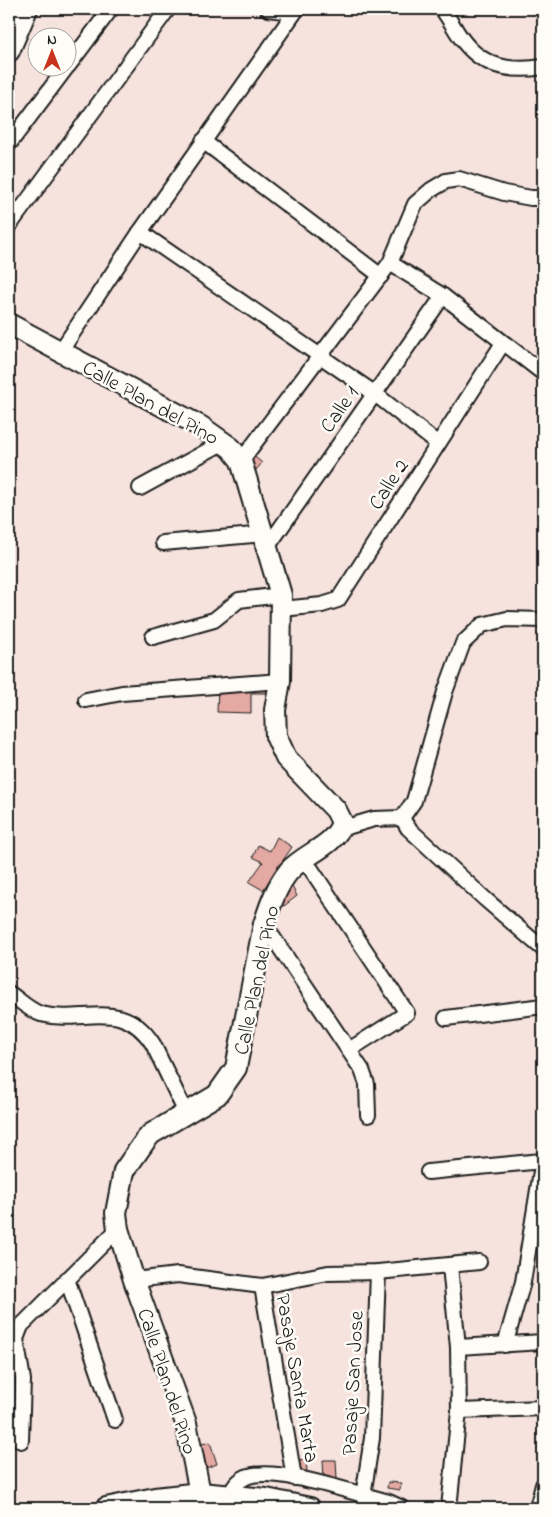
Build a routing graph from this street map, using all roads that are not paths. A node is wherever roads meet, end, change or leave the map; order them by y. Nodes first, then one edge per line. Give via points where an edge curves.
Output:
1 (27, 9) edge
2 (108, 9) edge
3 (168, 9) edge
4 (268, 9) edge
5 (442, 9) edge
6 (295, 10) edge
7 (9, 51) edge
8 (78, 51) edge
9 (543, 67) edge
10 (59, 78) edge
11 (204, 141) junction
12 (9, 144) edge
13 (543, 198) edge
14 (9, 226) edge
15 (140, 232) junction
16 (390, 263) junction
17 (380, 276) junction
18 (443, 296) junction
19 (9, 324) edge
20 (503, 343) junction
21 (60, 352) junction
22 (319, 357) junction
23 (543, 373) edge
24 (374, 393) junction
25 (224, 442) junction
26 (438, 444) junction
27 (241, 461) junction
28 (140, 488) dead end
29 (266, 540) junction
30 (163, 543) dead end
31 (282, 602) junction
32 (543, 620) edge
33 (153, 637) dead end
34 (280, 681) junction
35 (86, 700) dead end
36 (402, 818) junction
37 (340, 828) junction
38 (302, 860) junction
39 (264, 924) junction
40 (543, 949) edge
41 (9, 993) edge
42 (543, 1006) edge
43 (446, 1018) dead end
44 (349, 1050) junction
45 (186, 1114) junction
46 (368, 1116) dead end
47 (543, 1160) edge
48 (428, 1172) dead end
49 (539, 1210) edge
50 (118, 1229) junction
51 (479, 1262) dead end
52 (450, 1266) junction
53 (378, 1272) junction
54 (67, 1279) junction
55 (134, 1280) junction
56 (262, 1286) junction
57 (543, 1342) edge
58 (506, 1345) junction
59 (458, 1347) junction
60 (543, 1408) edge
61 (460, 1411) junction
62 (115, 1420) dead end
63 (21, 1441) dead end
64 (294, 1478) junction
65 (543, 1485) edge
66 (200, 1493) junction
67 (362, 1496) junction
68 (229, 1497) junction
69 (106, 1508) edge
70 (310, 1508) edge
71 (402, 1508) edge
72 (449, 1508) edge
73 (537, 1508) edge

1 - 7 street
2 - 8 street
3 - 14 street
4 - 6 street
5 - 9 street via 462,40 476,54 502,68
6 - 11 street
10 - 12 street
11 - 15 street
11 - 17 street
13 - 16 street via 504,193 459,179 446,181 415,204
15 - 21 street
15 - 22 street
16 - 17 street
16 - 18 street
17 - 22 street
18 - 20 street
18 - 24 street, Calle 1
19 - 21 street, Calle Plan del Pino
20 - 23 street
20 - 26 street, Calle 2
21 - 25 street, Calle Plan del Pino via 122,383
22 - 24 street
22 - 27 street
24 - 26 street
24 - 29 street, Calle 1
25 - 27 street, Calle Plan del Pino
25 - 28 street
26 - 31 street, Calle 2 via 338,600 322,605
27 - 29 street, Calle Plan del Pino
29 - 30 street
29 - 31 street, Calle Plan del Pino
31 - 33 street, Calle 2 via 239,600 214,620
31 - 34 street, Calle Plan del Pino
32 - 36 street via 507,619 482,626 463,643 445,692 414,801
34 - 35 street via 122,693
34 - 37 street, Calle Plan del Pino via 274,722 280,748 340,816
36 - 37 street via 374,819
36 - 40 street via 408,828
37 - 38 street, Calle Plan del Pino via 334,837
38 - 39 street, Calle Plan del Pino via 281,882
38 - 44 street via 407,1013
39 - 44 street
39 - 45 street, Calle Plan del Pino via 236,1068 217,1095
41 - 45 street via 40,1014 124,1017 147,1034
42 - 43 street
44 - 46 street via 367,1084
45 - 50 street, Calle Plan del Pino via 151,1134 128,1164 121,1181 116,1213
47 - 48 street
47 - 49 street
49 - 58 street
50 - 54 street
50 - 55 street, Calle Plan del Pino
51 - 52 street
52 - 53 street
52 - 59 street
53 - 56 street via 328,1273
53 - 67 street, Pasaje San Jose via 372,1438
54 - 62 street
54 - 63 street via 21,1326 16,1339 23,1380
55 - 56 street via 178,1275
55 - 66 street, Calle Plan del Pino via 186,1423
56 - 64 street, Pasaje Santa Marta
57 - 58 street
58 - 59 street
59 - 61 street
60 - 61 street
61 - 72 street
64 - 67 street
64 - 68 street via 246,1476 234,1485
65 - 73 street
66 - 68 street
66 - 69 street
67 - 71 street
68 - 70 street via 266,1499

